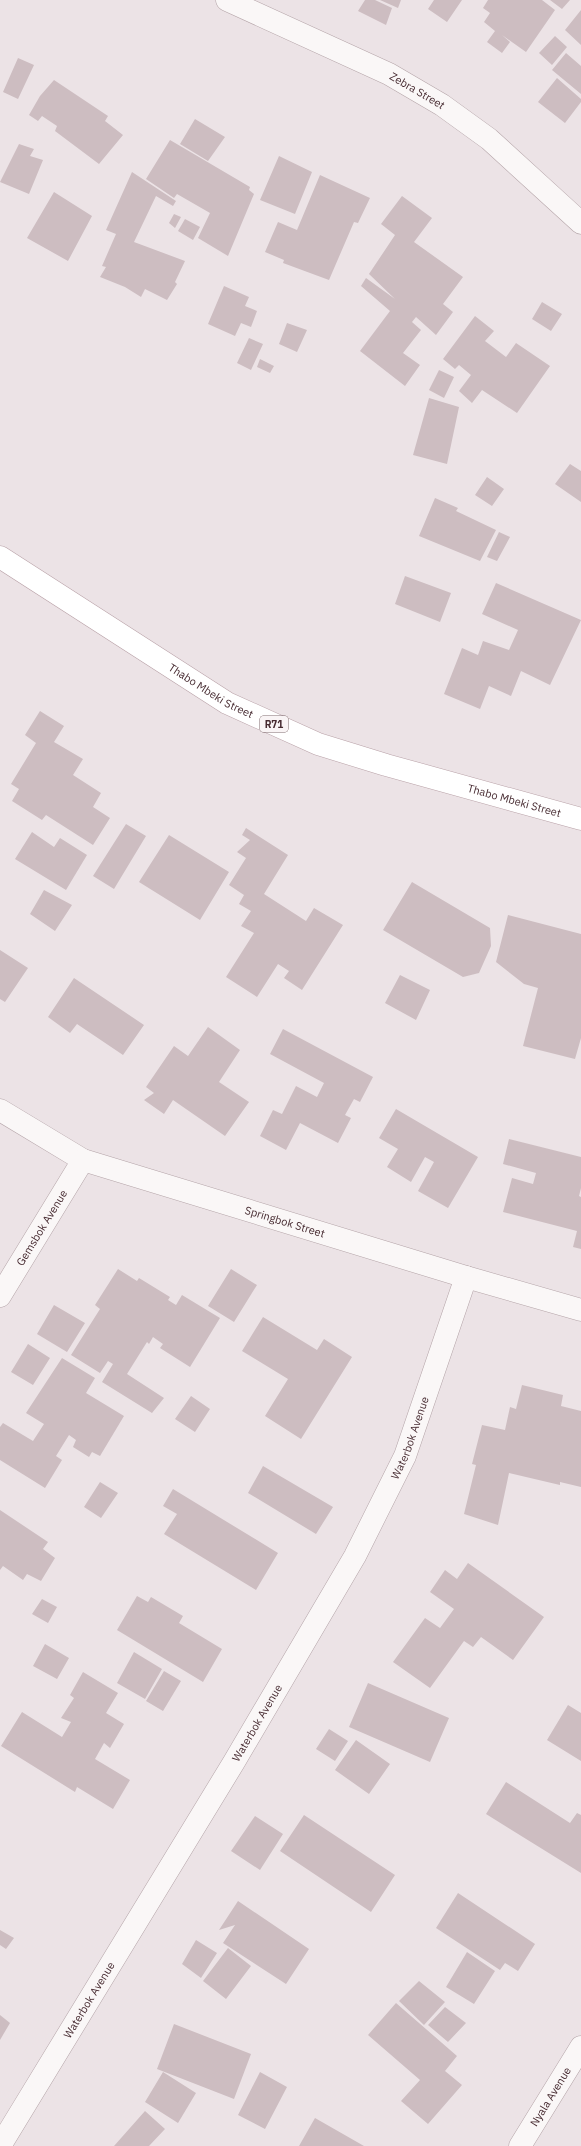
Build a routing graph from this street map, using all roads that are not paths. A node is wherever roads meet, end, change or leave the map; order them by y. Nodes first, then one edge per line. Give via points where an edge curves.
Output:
1 (236, 2) edge
2 (581, 223) edge
3 (0, 557) edge
4 (581, 819) edge
5 (0, 1110) edge
6 (83, 1160) junction
7 (466, 1277) junction
8 (0, 1296) edge
9 (581, 1310) edge
10 (581, 2047) edge
11 (0, 2146) edge
12 (520, 2146) edge

1 - 2 street, Zebra Street via 389,74 442,106 489,139
3 - 4 main road, Thabo Mbeki Street / R71 via 227,703 311,741 386,765
5 - 6 street, Springbok Street
6 - 7 street, Springbok Street
6 - 8 street, Gemsbok Avenue
7 - 9 street, Springbok Street
7 - 11 street, Waterbok Avenue via 405,1456 355,1556 234,1762
10 - 12 street, Nyala Avenue

